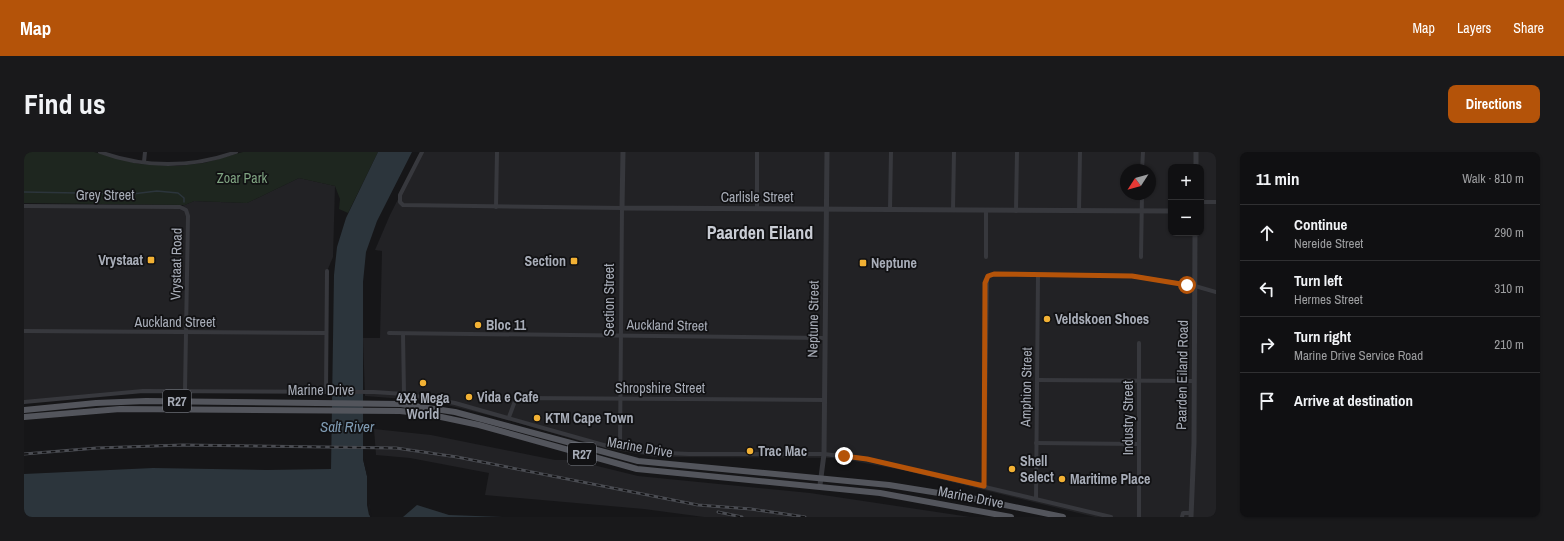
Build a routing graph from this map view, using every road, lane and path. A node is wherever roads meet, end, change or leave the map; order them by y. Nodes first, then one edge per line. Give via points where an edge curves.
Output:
1 (100, 152) edge
2 (145, 152) edge
3 (236, 152) edge
4 (422, 152) edge
5 (497, 152) edge
6 (623, 152) edge
7 (757, 152) edge
8 (827, 152) edge
9 (891, 152) edge
10 (954, 152) edge
11 (1017, 152) edge
12 (1080, 152) edge
13 (1143, 152) edge
14 (1196, 152) edge
15 (144, 162) junction
16 (1142, 164) edge
17 (1196, 164) edge
18 (1142, 200) edge
19 (1204, 202) edge
20 (1216, 202) edge
21 (24, 206) edge
22 (496, 207) junction
23 (622, 208) junction
24 (757, 209) junction
25 (186, 210) joint
26 (826, 210) junction
27 (890, 210) junction
28 (953, 210) junction
29 (986, 210) junction
30 (1016, 211) junction
31 (1079, 211) junction
32 (1142, 211) junction
33 (1168, 211) edge
34 (1195, 236) edge
35 (986, 257) dead end
36 (1141, 257) dead end
37 (327, 271) dead end
38 (1038, 275) junction
39 (1195, 286) junction
40 (1216, 292) edge
41 (24, 331) edge
42 (186, 333) junction
43 (326, 333) junction
44 (389, 333) dead end
45 (403, 334) junction
46 (621, 336) junction
47 (825, 338) junction
48 (1139, 343) dead end
49 (1037, 380) junction
50 (1139, 381) junction
51 (1194, 382) junction
52 (185, 391) junction
53 (326, 392) junction
54 (404, 394) junction
55 (621, 399) junction
56 (825, 400) junction
57 (24, 402) edge
58 (24, 410) edge
59 (24, 417) edge
60 (508, 417) junction
61 (1036, 443) junction
62 (1139, 444) junction
63 (620, 448) junction
64 (824, 454) junction
65 (822, 479) junction
66 (820, 486) junction
67 (984, 486) junction
68 (1036, 499) junction
69 (1191, 515) edge
70 (1011, 517) edge
71 (1063, 517) edge
72 (1111, 517) edge
73 (1139, 517) edge
74 (1182, 517) edge

1 - 15 street
2 - 15 street
3 - 15 street via 198,161 170,164
4 - 22 street, Carlisle Street via 400,195 402,204
5 - 22 street
6 - 23 street, Section Street
7 - 24 street
8 - 26 street, Neptune Street
9 - 27 street
10 - 28 street
11 - 30 street
12 - 31 street
13 - 16 street
14 - 17 street
18 - 32 street
19 - 20 street
21 - 25 street, Grey Street via 180,207
22 - 23 street, Carlisle Street
23 - 24 street, Carlisle Street
23 - 46 street, Section Street
24 - 26 street, Carlisle Street
25 - 42 street, Vrystaat Road
26 - 27 street, Carlisle Street
26 - 47 street, Neptune Street
27 - 28 street, Carlisle Street
28 - 29 street, Carlisle Street
29 - 30 street, Carlisle Street
29 - 35 street
30 - 31 street, Carlisle Street
31 - 32 street, Carlisle Street
32 - 33 street, Carlisle Street
32 - 36 street
34 - 39 street, Paarden Eiland Road
37 - 43 street
38 - 39 street via 1132,276
38 - 49 street, Amphion Street
38 - 67 street via 994,274 986,278
39 - 40 street
39 - 51 street, Paarden Eiland Road
41 - 42 street, Auckland Street
42 - 43 street, Auckland Street
42 - 52 street, Vrystaat Road
43 - 53 street
44 - 45 street, Auckland Street
45 - 46 street, Auckland Street
45 - 54 street
46 - 47 street, Auckland Street
46 - 55 street, Section Street
47 - 56 street, Neptune Street
48 - 50 street, Industry Street
49 - 50 street
49 - 61 street, Amphion Street
50 - 51 street
50 - 62 street, Industry Street
51 - 69 street, Paarden Eiland Road
52 - 53 street
52 - 57 street via 143,391
53 - 54 street
54 - 60 street via 455,403
55 - 56 street, Shropshire Street
55 - 60 street, Shropshire Street via 520,398 515,401
55 - 63 street, Section Street
56 - 64 street, Neptune Street
58 - 65 main road, Marine Drive / R27 via 146,401 374,402 455,412 638,461
59 - 66 main road, Marine Drive / R27 via 120,409 400,411 452,419 637,469
60 - 63 street
61 - 62 street
61 - 68 street, Amphion Street
62 - 73 street, Industry Street
63 - 64 street via 663,454
64 - 65 street, Neptune Street
64 - 67 street via 867,459
65 - 66 street, Neptune Street
65 - 71 main road, Marine Drive / R27 via 936,492
66 - 70 main road, Marine Drive / R27 via 922,500
67 - 68 street
68 - 72 street
69 - 74 street via 1184,512

